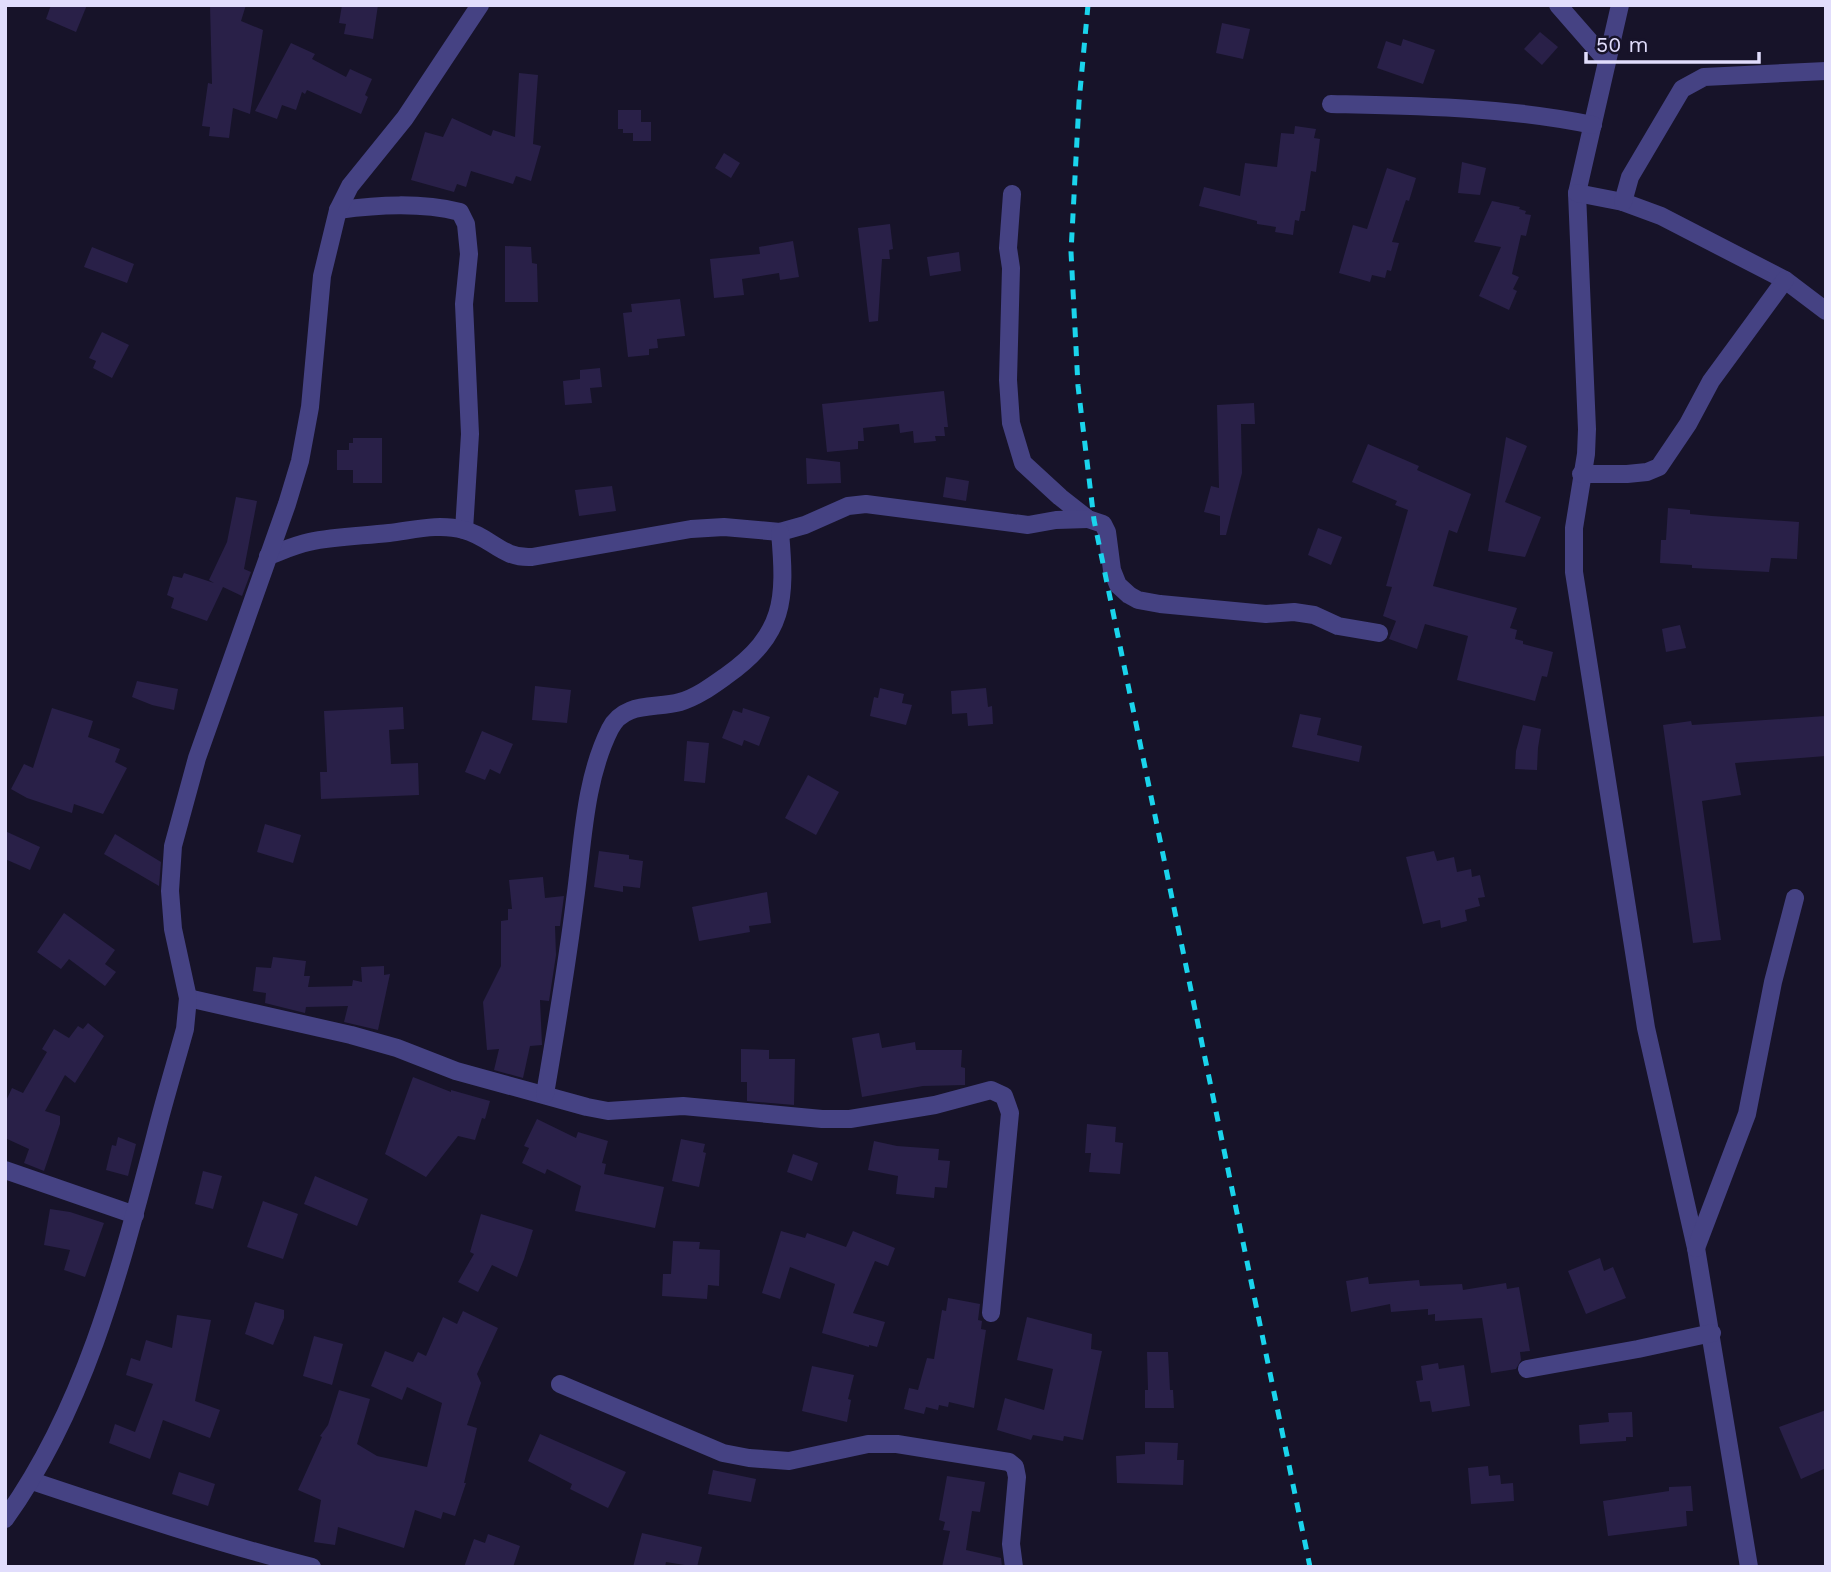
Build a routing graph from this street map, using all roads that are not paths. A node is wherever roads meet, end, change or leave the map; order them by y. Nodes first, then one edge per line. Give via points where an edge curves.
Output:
1 (480, 5) edge
2 (1558, 5) edge
3 (1620, 5) edge
4 (1606, 61) junction
5 (1826, 71) edge
6 (1331, 104) dead end
7 (1593, 125) junction
8 (1577, 193) junction
9 (1012, 194) dead end
10 (1623, 202) junction
11 (338, 210) junction
12 (1785, 280) junction
13 (1826, 311) edge
14 (1581, 474) junction
15 (1088, 519) junction
16 (464, 530) junction
17 (780, 532) junction
18 (268, 556) junction
19 (1379, 634) dead end
20 (1795, 898) dead end
21 (188, 998) junction
22 (545, 1094) junction
23 (5, 1170) edge
24 (135, 1215) junction
25 (1696, 1248) junction
26 (991, 1313) dead end
27 (1712, 1333) junction
28 (1527, 1369) dead end
29 (560, 1384) dead end
30 (32, 1481) junction
31 (5, 1519) edge
32 (312, 1567) edge
33 (1014, 1567) edge
34 (1749, 1567) edge

1 - 11 street via 405,118 350,186
2 - 4 street
3 - 4 street
4 - 7 street
5 - 10 street via 1704,77 1690,83 1682,89 1630,177
6 - 7 street via 1444,106 1546,115
7 - 8 street
8 - 10 street
8 - 14 street via 1587,429
9 - 15 street via 1008,248 1011,423 1023,463
10 - 12 street via 1661,216
11 - 16 street via 373,205 446,209 460,212 466,224 469,254 464,304 470,434
11 - 18 street via 322,276 310,407 300,461
12 - 13 street
12 - 14 street via 1711,381 1659,467 1627,474
14 - 25 street via 1574,572 1581,622 1646,1028
15 - 17 street via 1028,525 866,504 848,506
15 - 19 street via 1102,524 1107,532 1118,585 1138,600 1266,614 1294,612
16 - 17 street via 519,558 691,529
16 - 18 street via 442,526 337,537
17 - 22 street via 781,604 764,642 739,666 690,699 636,708 620,714 610,728 591,782
18 - 21 street via 197,758 173,846 173,929
20 - 25 street via 1746,1114
21 - 22 street via 351,1035 456,1071
21 - 24 street via 185,1029
22 - 26 street via 608,1111 683,1106 850,1119 992,1090 1004,1096 1010,1113
23 - 24 street
24 - 30 street via 88,1363
25 - 27 street
27 - 28 street
27 - 34 street
29 - 33 street via 723,1453 749,1458 789,1461 868,1444 897,1444 1009,1462 1017,1477
30 - 31 street
30 - 32 street via 251,1552

